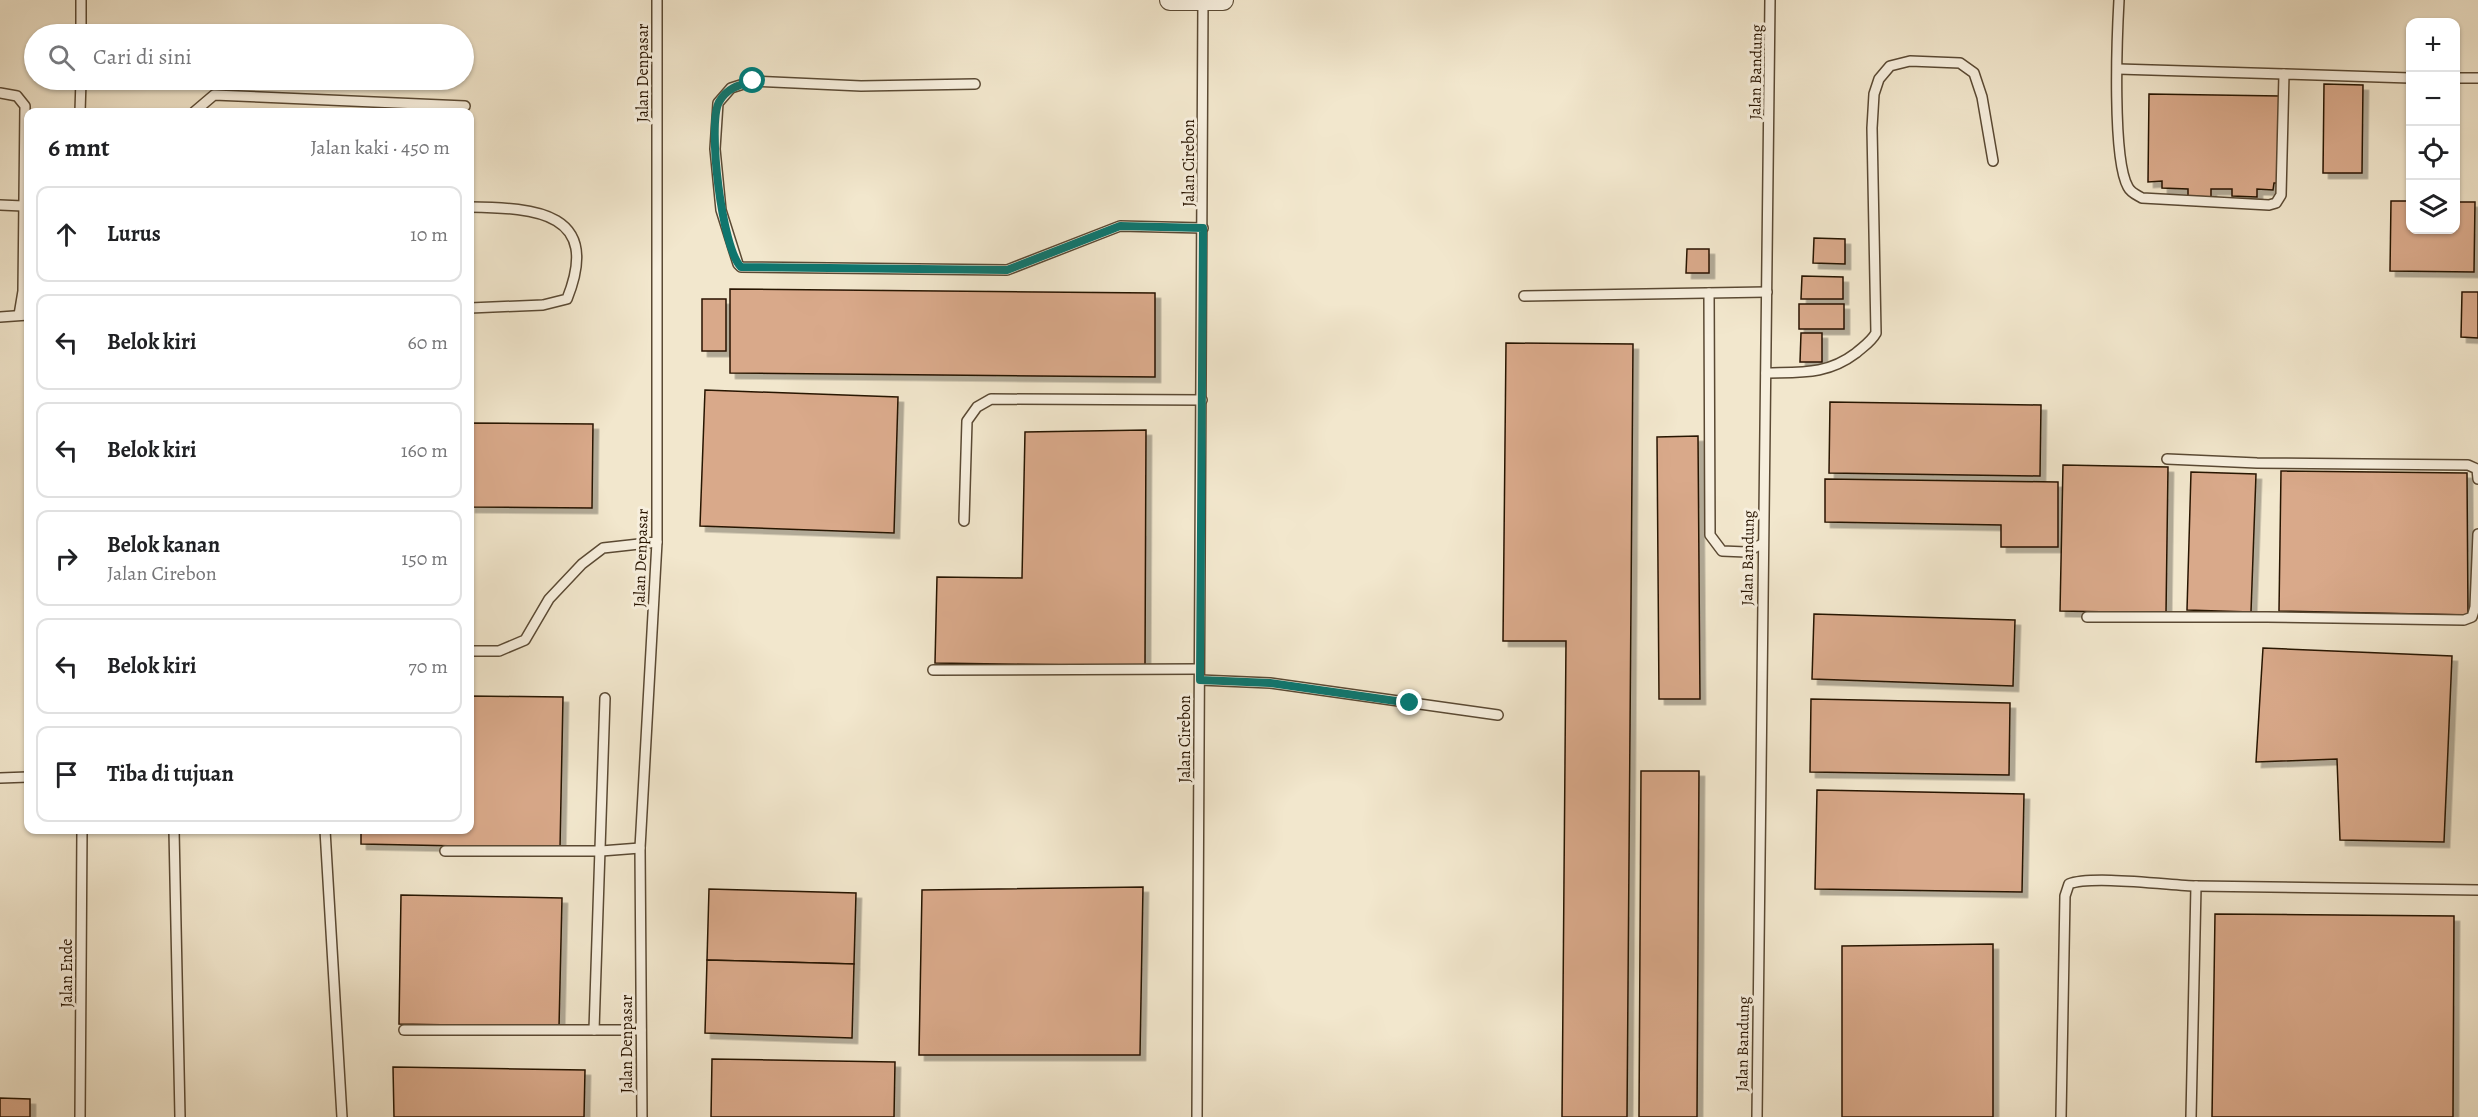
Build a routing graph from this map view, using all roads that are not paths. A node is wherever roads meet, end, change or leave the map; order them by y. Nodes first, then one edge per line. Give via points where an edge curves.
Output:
1 (81, 0) edge
2 (657, 0) edge
3 (1170, 0) edge
4 (1203, 0) edge
5 (1223, 0) edge
6 (1770, 0) edge
7 (2120, 0) edge
8 (81, 24) edge
9 (2118, 69) junction
10 (2284, 74) junction
11 (2406, 78) edge
12 (2460, 78) edge
13 (2478, 78) edge
14 (975, 84) dead end
15 (81, 90) edge
16 (0, 93) edge
17 (465, 106) dead end
18 (25, 108) edge
19 (80, 108) edge
20 (199, 108) edge
21 (24, 156) edge
22 (1992, 162) dead end
23 (0, 205) edge
24 (23, 206) junction
25 (474, 207) edge
26 (1203, 228) junction
27 (1709, 292) junction
28 (1767, 292) junction
29 (1524, 296) dead end
30 (474, 308) edge
31 (24, 315) edge
32 (0, 316) edge
33 (1766, 374) junction
34 (1202, 400) junction
35 (2167, 459) dead end
36 (2478, 479) edge
37 (964, 520) dead end
38 (2478, 534) edge
39 (657, 542) junction
40 (1762, 544) junction
41 (2087, 617) dead end
42 (474, 651) edge
43 (1199, 669) junction
44 (933, 670) dead end
45 (1200, 680) junction
46 (605, 698) dead end
47 (1498, 715) dead end
48 (24, 777) edge
49 (0, 778) edge
50 (82, 834) edge
51 (174, 834) edge
52 (325, 834) edge
53 (640, 848) junction
54 (445, 851) dead end
55 (601, 851) junction
56 (2196, 886) junction
57 (2478, 890) edge
58 (404, 1030) dead end
59 (594, 1030) junction
60 (641, 1030) junction
61 (80, 1117) edge
62 (180, 1117) edge
63 (342, 1117) edge
64 (642, 1117) edge
65 (1197, 1117) edge
66 (1757, 1117) edge
67 (2061, 1117) edge
68 (2191, 1117) edge

1 - 8 lane
2 - 39 lane, Jalan Denpasar
3 - 4 street
4 - 5 street
4 - 26 lane, Jalan Cirebon
6 - 28 lane, Jalan Bandung
7 - 9 lane
9 - 10 lane
9 - 10 lane via 2120,149 2127,187 2133,193 2142,198 2269,205 2281,195
10 - 11 lane
12 - 13 lane
14 - 26 lane via 861,86 753,81 731,88 718,103 715,148 721,210 738,264 1007,270 1120,226
15 - 19 lane
16 - 18 lane via 17,96
17 - 20 lane via 214,95
21 - 24 lane
22 - 33 lane via 1982,97 1974,73 1960,63 1910,61 1890,66 1879,79 1874,94 1872,128 1876,333 1844,362 1821,371
23 - 24 lane
24 - 31 lane
25 - 30 lane via 530,211 554,219 568,229 575,244 576,276 567,299 543,305
26 - 34 lane, Jalan Cirebon
27 - 28 lane
27 - 29 lane
27 - 40 lane via 1710,535 1722,551 1746,552
28 - 33 lane, Jalan Bandung
31 - 32 lane
33 - 40 lane, Jalan Bandung
34 - 37 lane via 991,399 967,421
34 - 43 lane, Jalan Cirebon
35 - 36 lane via 2473,466
38 - 41 lane via 2475,607 2472,617 2464,620
39 - 42 lane via 603,548 549,598 525,640 499,651
39 - 53 lane, Jalan Denpasar
40 - 66 lane, Jalan Bandung
43 - 44 lane
43 - 45 lane, Jalan Cirebon
45 - 47 lane via 1270,683
45 - 65 lane, Jalan Cirebon
46 - 55 lane
48 - 49 lane
50 - 61 lane, Jalan Ende
51 - 62 lane
52 - 63 lane
53 - 55 lane
53 - 60 lane, Jalan Denpasar
54 - 55 lane
55 - 59 lane
56 - 57 lane
56 - 67 lane via 2077,881 2066,888
56 - 68 lane
58 - 59 lane
59 - 60 lane
60 - 64 lane, Jalan Denpasar

